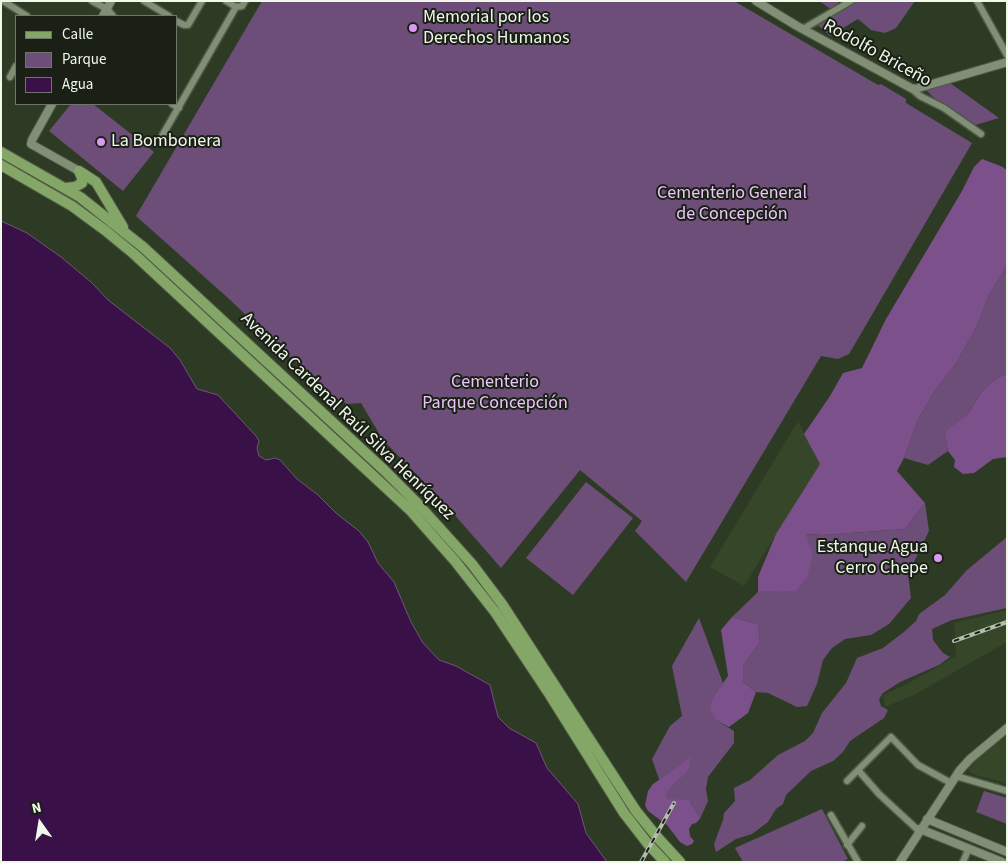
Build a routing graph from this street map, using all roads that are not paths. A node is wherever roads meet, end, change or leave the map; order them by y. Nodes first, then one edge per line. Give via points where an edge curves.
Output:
1 (92, 1) edge
2 (111, 1) edge
3 (144, 1) edge
4 (202, 1) edge
5 (226, 1) edge
6 (245, 1) edge
7 (756, 1) edge
8 (851, 1) edge
9 (977, 1) edge
10 (3, 4) edge
11 (236, 7) junction
12 (105, 13) edge
13 (25, 15) edge
14 (167, 15) edge
15 (178, 23) edge
16 (803, 29) junction
17 (1007, 55) edge
18 (1007, 62) edge
19 (15, 68) edge
20 (10, 76) dead end
21 (912, 88) junction
22 (51, 105) edge
23 (174, 105) edge
24 (179, 108) junction
25 (981, 134) dead end
26 (158, 144) dead end
27 (1, 152) edge
28 (1, 165) edge
29 (79, 171) junction
30 (65, 188) junction
31 (127, 234) junction
32 (1007, 728) edge
33 (858, 770) junction
34 (956, 776) junction
35 (847, 781) dead end
36 (951, 783) junction
37 (1007, 791) edge
38 (831, 815) dead end
39 (927, 819) junction
40 (862, 826) dead end
41 (920, 830) junction
42 (847, 845) junction
43 (969, 848) junction
44 (1007, 852) edge
45 (665, 862) edge
46 (680, 862) edge
47 (858, 862) edge
48 (900, 862) edge
49 (963, 862) edge
50 (1002, 862) edge

1 - 12 street
2 - 12 street
3 - 14 street
4 - 15 street via 188,25
5 - 11 street
6 - 11 street
7 - 16 street, Rodolfo Briceño
8 - 16 street
9 - 17 street
10 - 13 street
11 - 24 street
16 - 21 street, Rodolfo Briceño
18 - 21 street
19 - 20 street
21 - 25 street, Rodolfo Briceño
22 - 29 street via 31,144
23 - 24 street
24 - 26 street
27 - 30 main road, Avenida Cardenal Raúl Silva Henríquez
28 - 45 main road, Avenida Cardenal Raúl Silva Henríquez via 72,206 134,254 415,516 489,605 624,813
29 - 30 main road via 82,183
29 - 31 main road via 96,182
30 - 31 main road, Avenida Cardenal Raúl Silva Henríquez
31 - 46 main road, Avenida Cardenal Raúl Silva Henríquez via 384,470 453,542 515,623 636,811
32 - 34 street via 970,759
33 - 35 street
33 - 36 street via 891,737 918,765
33 - 41 street via 879,794
34 - 36 street
34 - 37 street
36 - 39 street
38 - 42 street
39 - 41 street
39 - 44 street
40 - 42 street
41 - 43 street
41 - 48 street
42 - 47 street
43 - 49 street
43 - 50 street

